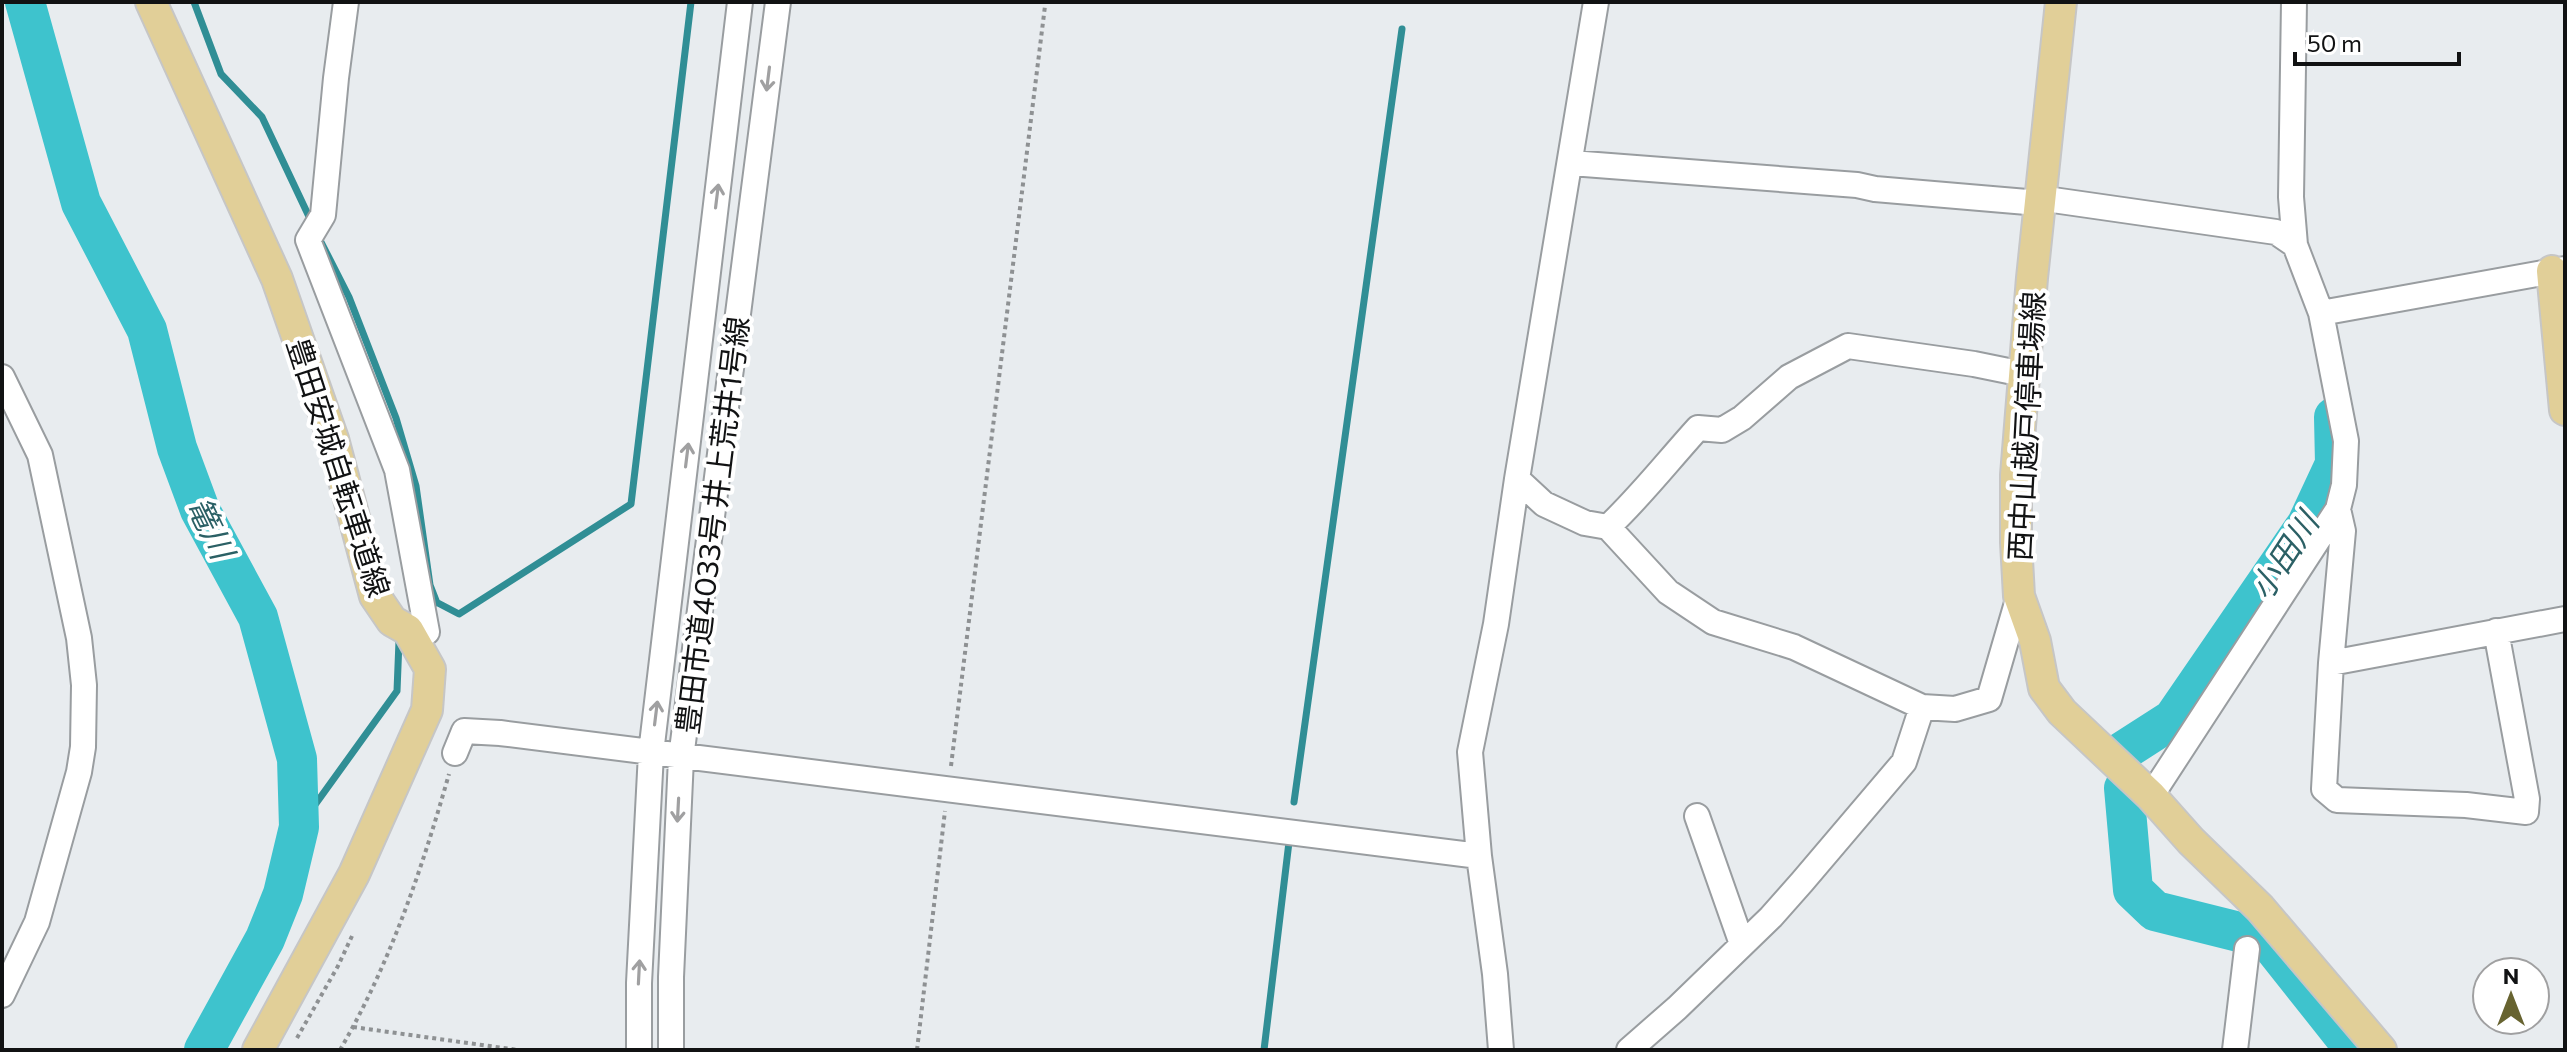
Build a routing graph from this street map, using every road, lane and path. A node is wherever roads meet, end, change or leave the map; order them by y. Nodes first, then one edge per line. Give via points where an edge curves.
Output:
1 (151, 2) edge
2 (346, 2) edge
3 (740, 2) edge
4 (778, 2) edge
5 (1596, 2) edge
6 (2061, 2) edge
7 (2294, 2) edge
8 (1045, 6) dead end
9 (1571, 163) junction
10 (2039, 198) junction
11 (2295, 245) junction
12 (2559, 270) edge
13 (2321, 313) junction
14 (2023, 374) junction
15 (2, 377) edge
16 (2565, 410) edge
17 (1517, 479) junction
18 (2338, 509) junction
19 (1608, 527) junction
20 (2019, 596) junction
21 (2557, 620) edge
22 (2496, 631) junction
23 (427, 632) dead end
24 (2331, 663) junction
25 (1922, 707) junction
26 (455, 753) joint
27 (651, 753) junction
28 (681, 758) junction
29 (948, 790) junction
30 (2151, 796) junction
31 (1697, 816) dead end
32 (1479, 856) junction
33 (1742, 944) junction
34 (2247, 949) dead end
35 (2, 995) edge
36 (353, 1027) junction
37 (258, 1050) edge
38 (340, 1050) edge
39 (518, 1050) edge
40 (639, 1050) edge
41 (671, 1050) edge
42 (917, 1050) edge
43 (1501, 1050) edge
44 (1629, 1050) edge
45 (2235, 1050) edge
46 (2381, 1050) edge

1 - 37 main road, 豊田安城自転車道線 via 287,305 333,439 375,596 392,621 408,630 430,669 427,710 354,874
2 - 23 street via 323,215 308,240 397,470
27 -> 3 street, 豊田市道4033号 井上荒井1号線
4 -> 28 street, 豊田市道4033号 井上荒井1号線
5 - 9 street
6 - 10 main road, 西中山越戸停車場線
7 - 11 street
8 - 29 path
9 - 10 street via 2027,202
9 - 17 street
10 - 11 street via 2276,232
10 - 14 main road, 西中山越戸停車場線
11 - 13 street
12 - 13 street
12 - 16 main road
13 - 18 street via 2346,441
14 - 19 street via 1848,346 1789,377 1722,430 1698,428
14 - 20 main road, 西中山越戸停車場線 via 2016,475
15 - 35 street via 40,455 84,685 79,772 37,922
17 - 19 street via 1544,504 1585,523
17 - 32 street via 1470,752
18 - 24 street via 2343,531
18 - 30 street
19 - 25 street via 1668,592 1713,622 1794,647
20 - 25 street via 1989,699 1955,709
20 - 30 main road, 西中山越戸停車場線 via 2044,688 2062,712
21 - 22 street
22 - 24 street
22 - 24 street via 2526,812 2337,800 2324,789
25 - 33 street via 1904,762
26 - 27 street via 464,731
26 - 36 path via 411,891 377,981
27 - 28 street
40 -> 27 street, 豊田市道4033号 井上荒井1号線
28 - 29 street
28 -> 41 street, 豊田市道4033号 井上荒井1号線
29 - 32 street
29 - 42 path
30 - 46 main road, 西中山越戸停車場線 via 2260,908
31 - 33 street
32 - 43 street
33 - 44 street
34 - 45 street
36 - 38 path
36 - 39 path

